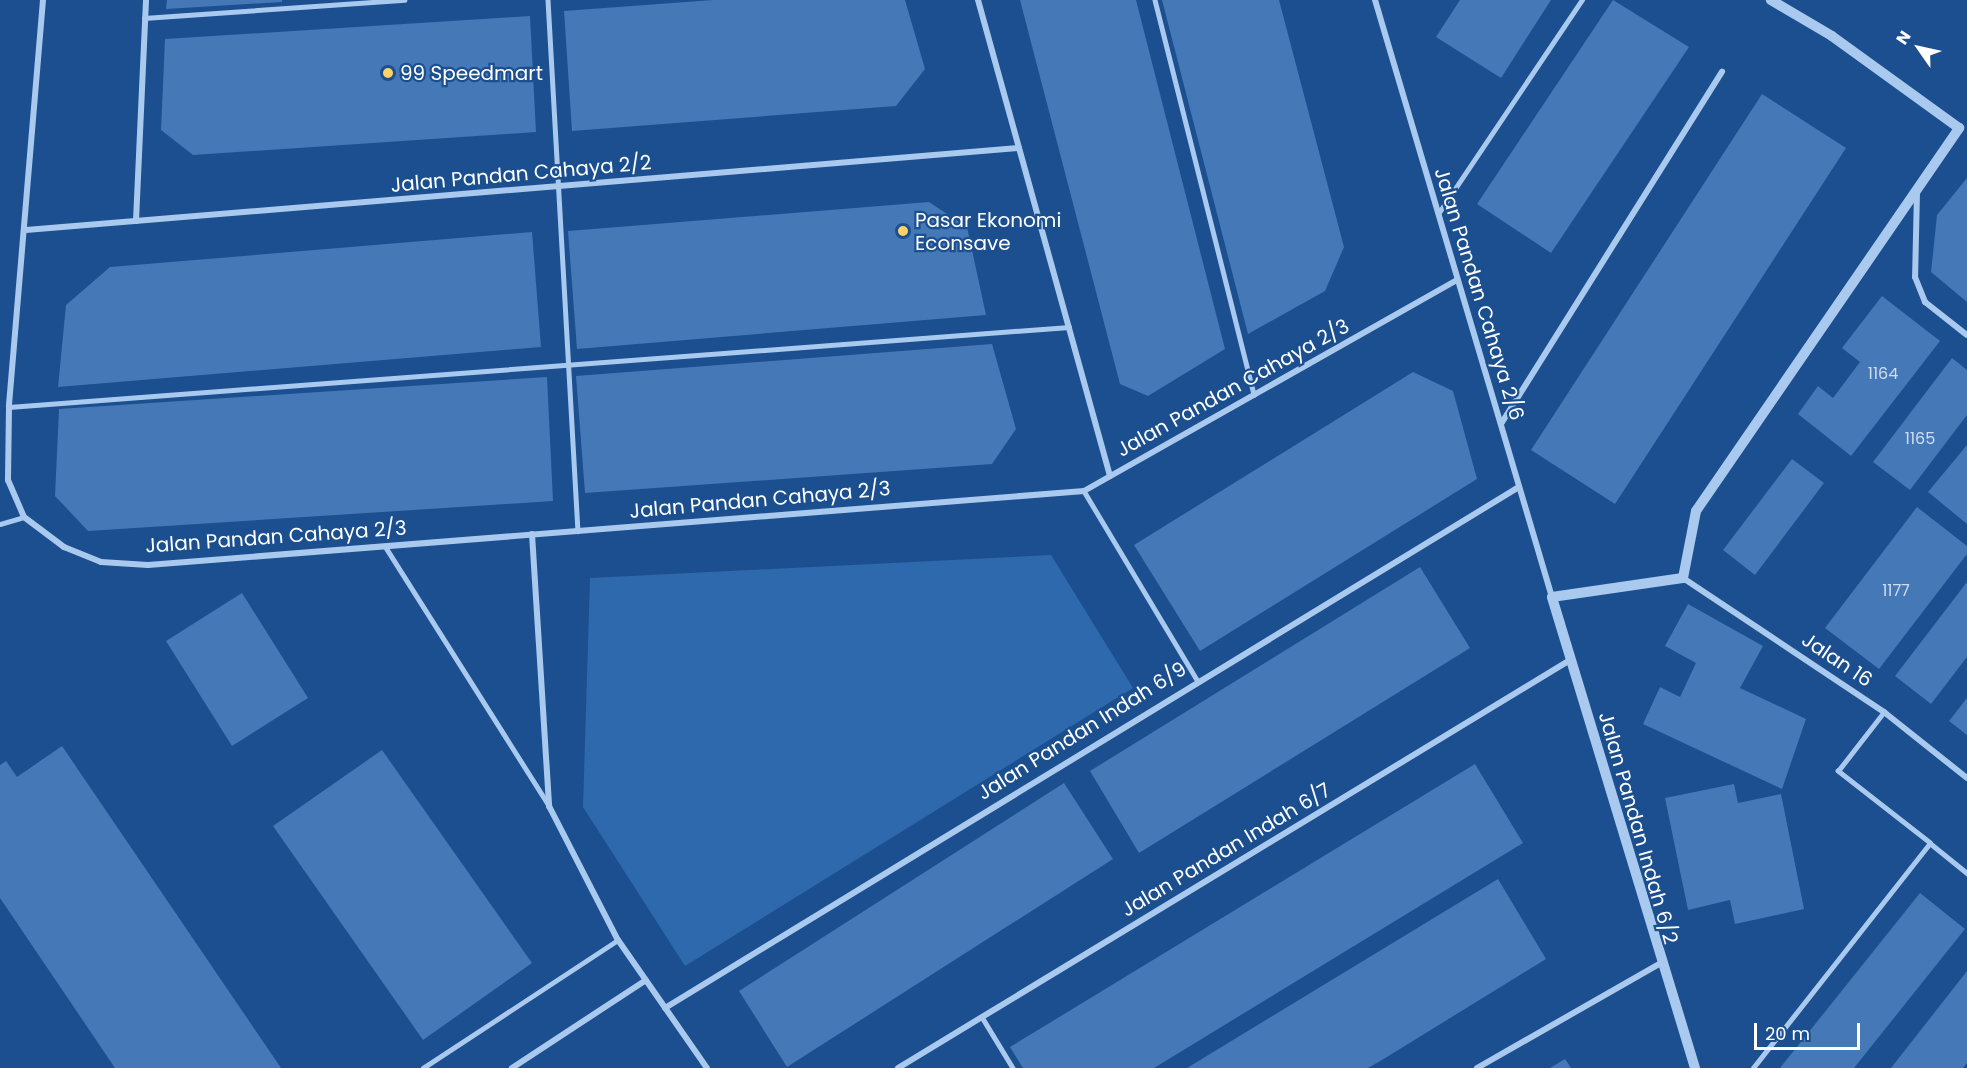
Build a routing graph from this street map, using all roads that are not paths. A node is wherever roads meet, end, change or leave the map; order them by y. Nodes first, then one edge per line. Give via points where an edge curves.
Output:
1 (43, 0) edge
2 (146, 0) edge
3 (404, 0) edge
4 (548, 0) edge
5 (978, 0) edge
6 (1155, 0) edge
7 (1375, 0) edge
8 (1581, 0) edge
9 (1771, 0) edge
10 (144, 18) junction
11 (1722, 72) dead end
12 (1963, 124) edge
13 (1019, 148) junction
14 (1917, 186) junction
15 (561, 188) junction
16 (1438, 214) junction
17 (136, 221) junction
18 (26, 230) junction
19 (1457, 280) junction
20 (1068, 327) junction
21 (1967, 335) edge
22 (570, 361) junction
23 (1254, 395) junction
24 (9, 407) junction
25 (1501, 424) junction
26 (1110, 476) junction
27 (1519, 487) junction
28 (1084, 490) junction
29 (24, 517) junction
30 (0, 524) edge
31 (578, 531) junction
32 (532, 534) junction
33 (385, 546) junction
34 (1683, 578) junction
35 (1552, 597) junction
36 (1570, 660) junction
37 (1197, 680) junction
38 (1884, 712) junction
39 (1967, 778) edge
40 (549, 806) junction
41 (1930, 843) junction
42 (1967, 873) edge
43 (618, 940) junction
44 (1659, 964) junction
45 (646, 980) junction
46 (665, 1008) junction
47 (982, 1017) junction
48 (423, 1068) edge
49 (512, 1068) edge
50 (707, 1068) edge
51 (898, 1068) edge
52 (1013, 1068) edge
53 (1477, 1068) edge
54 (1695, 1068) edge
55 (1753, 1068) edge

1 - 18 street
2 - 10 street
3 - 10 lane
4 - 15 lane
5 - 13 street
6 - 23 lane
7 - 16 street, Jalan Pandan Cahaya 2/6
8 - 16 lane
9 - 12 street
10 - 17 street
11 - 25 street
12 - 14 street
13 - 15 street, Jalan Pandan Cahaya 2/2
13 - 20 street
14 - 21 street via 1915,277 1925,302
14 - 34 street via 1696,511
15 - 17 street, Jalan Pandan Cahaya 2/2
15 - 22 lane
16 - 19 street, Jalan Pandan Cahaya 2/6
17 - 18 street, Jalan Pandan Cahaya 2/2
18 - 24 street
19 - 23 street, Jalan Pandan Cahaya 2/3
19 - 25 street, Jalan Pandan Cahaya 2/6
20 - 22 lane
20 - 26 street
22 - 24 lane
22 - 31 lane
23 - 26 street, Jalan Pandan Cahaya 2/3
24 - 29 street via 8,480
25 - 27 street, Jalan Pandan Cahaya 2/6
26 - 28 street, Jalan Pandan Cahaya 2/3
27 - 35 street, Jalan Pandan Cahaya 2/6
27 - 37 street, Jalan Pandan Indah 6/9
28 - 31 street, Jalan Pandan Cahaya 2/3
28 - 37 lane
29 - 30 lane
29 - 33 street, Jalan Pandan Cahaya 2/3 via 64,546 101,562 148,565
31 - 32 street, Jalan Pandan Cahaya 2/3
32 - 33 street, Jalan Pandan Cahaya 2/3
32 - 40 street
33 - 40 lane
34 - 35 street
34 - 38 street, Jalan 16
35 - 36 street, Jalan Pandan Indah 6/2
36 - 44 street, Jalan Pandan Indah 6/2
36 - 47 street, Jalan Pandan Indah 6/7
37 - 46 street, Jalan Pandan Indah 6/9
38 - 39 street, Jalan 16
38 - 41 lane via 1838,771
40 - 43 street
41 - 42 lane
41 - 55 lane
43 - 45 street
43 - 48 lane
44 - 53 street
44 - 54 street, Jalan Pandan Indah 6/2
45 - 46 street
45 - 49 street
46 - 50 street
47 - 51 street, Jalan Pandan Indah 6/7
47 - 52 lane

